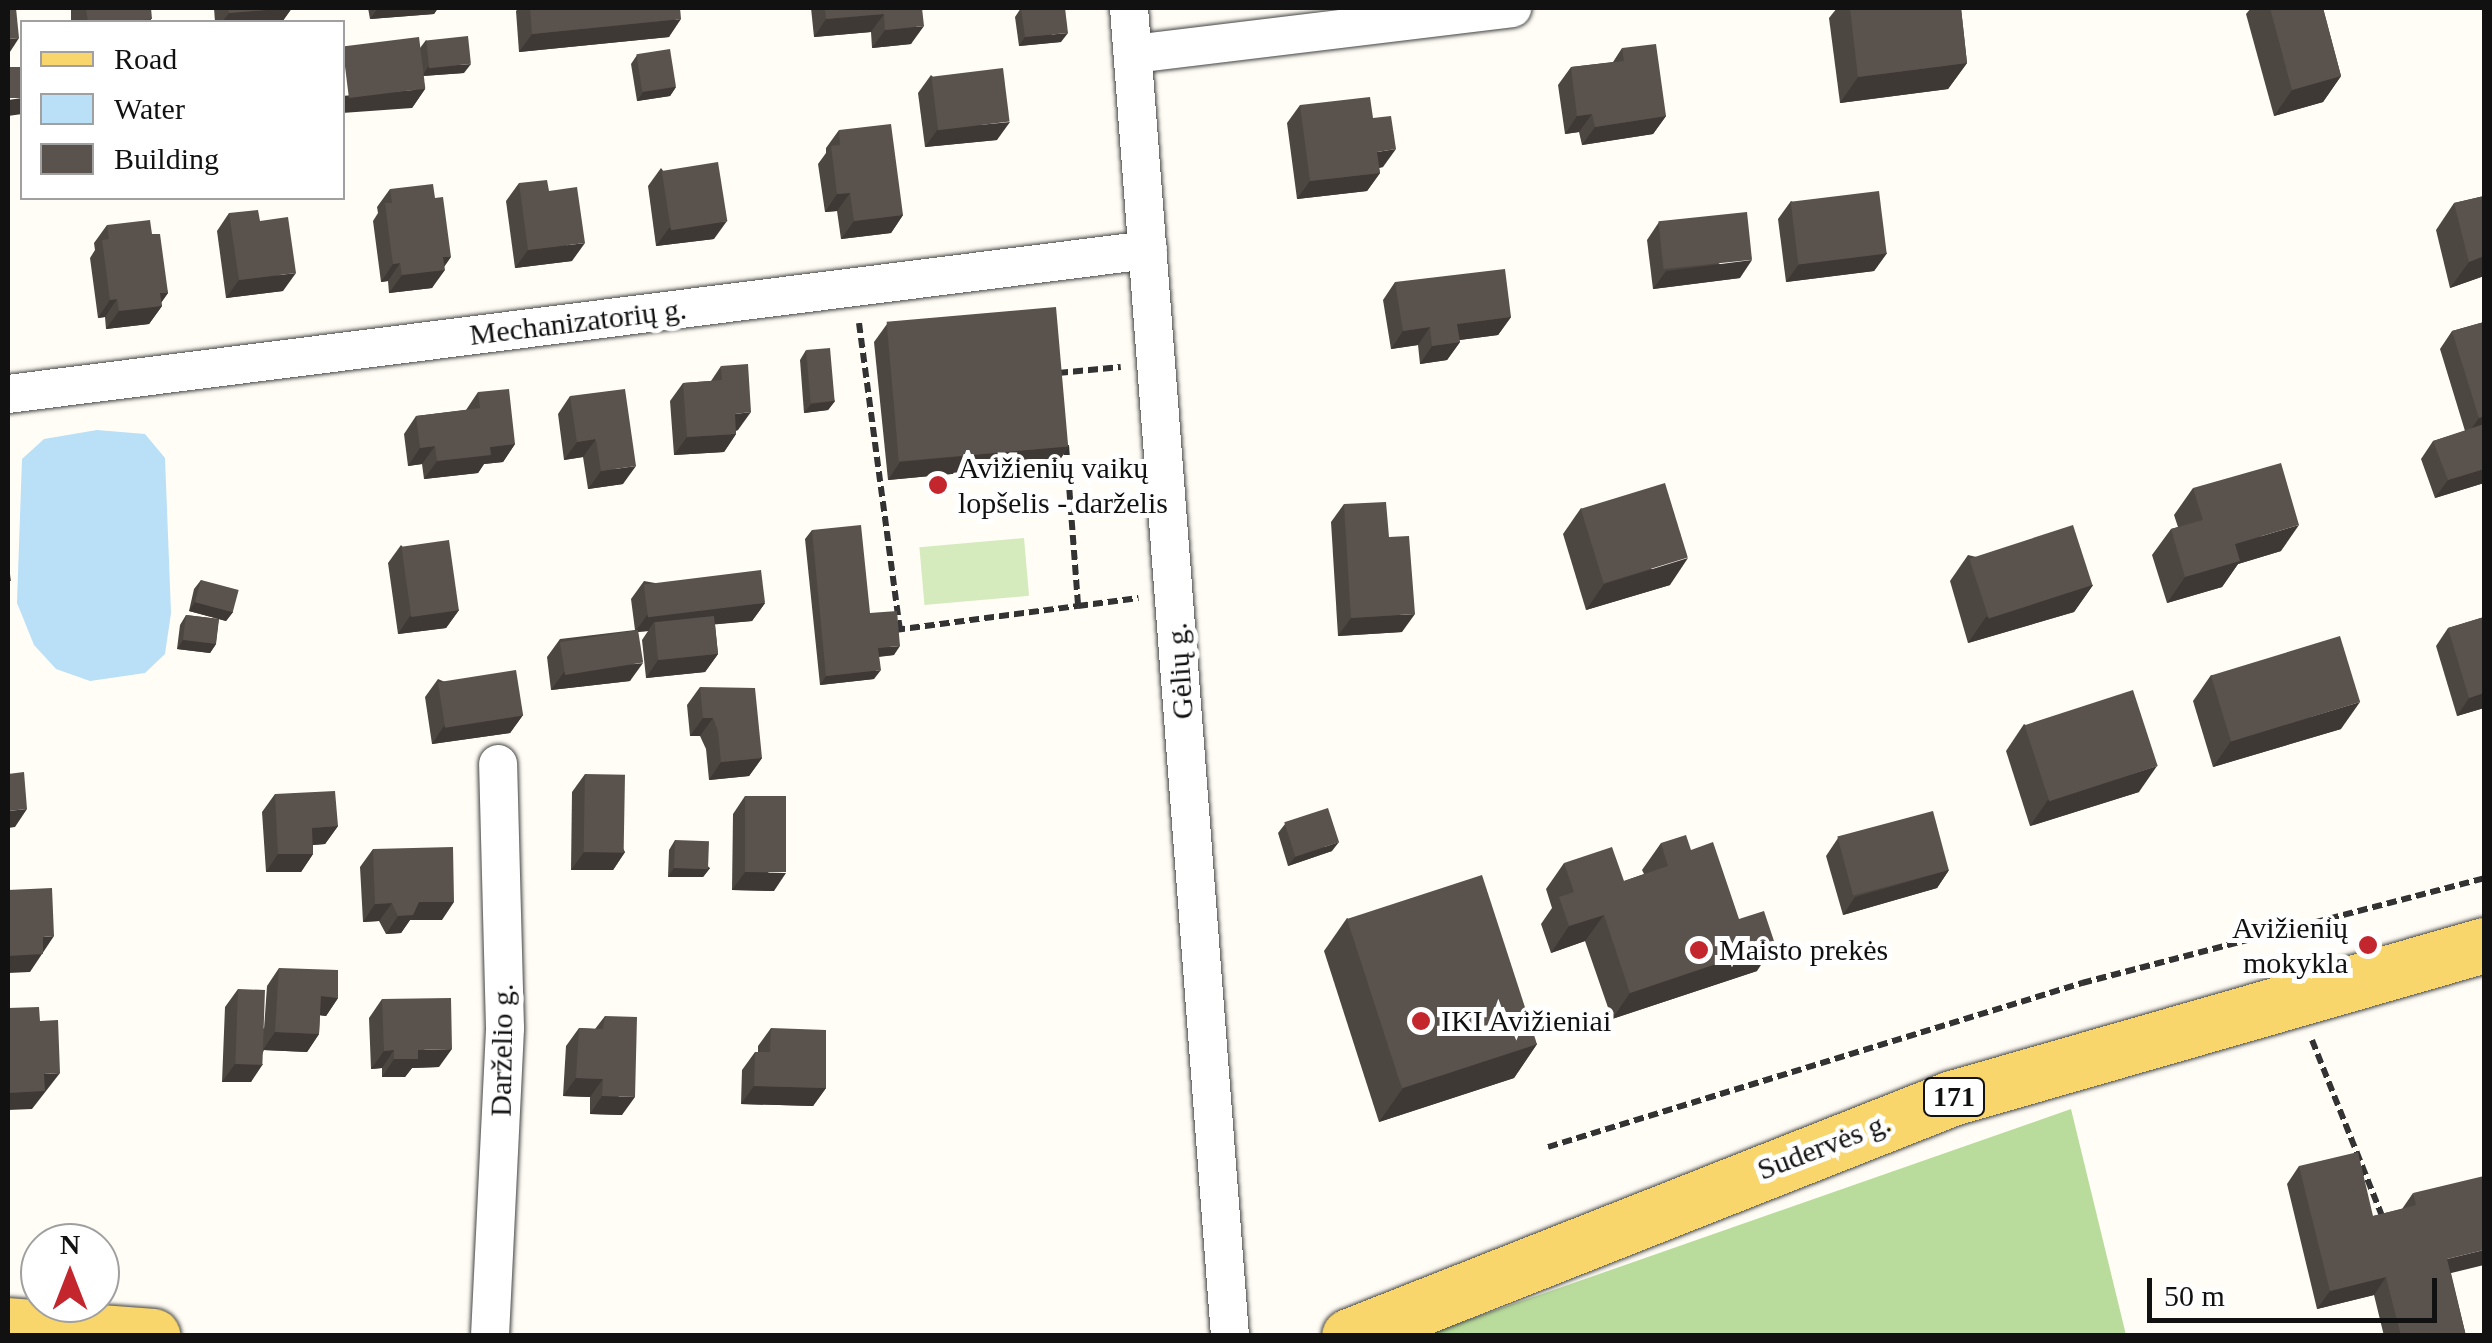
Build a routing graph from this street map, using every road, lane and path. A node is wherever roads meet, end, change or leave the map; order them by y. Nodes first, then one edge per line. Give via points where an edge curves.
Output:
1 (1129, 8) edge
2 (1512, 8) edge
3 (1133, 54) junction
4 (1148, 250) junction
5 (858, 317) dead end
6 (1059, 357) edge
7 (1156, 362) junction
8 (1061, 373) junction
9 (1048, 374) edge
10 (1063, 392) edge
11 (8, 394) edge
12 (1066, 431) edge
13 (1174, 594) junction
14 (1078, 606) junction
15 (498, 764) dead end
16 (2484, 878) edge
17 (2484, 944) edge
18 (2295, 996) junction
19 (1548, 1147) dead end
20 (2386, 1227) edge
21 (8, 1325) edge
22 (153, 1336) edge
23 (490, 1336) edge
24 (1230, 1336) edge
25 (1349, 1336) edge

1 - 3 street, Gėlių g.
2 - 3 street
3 - 4 street, Gėlių g.
4 - 7 street, Gėlių g.
4 - 11 street, Mechanizatorių g.
5 - 14 path via 895,630
6 - 8 path
7 - 8 path
7 - 13 street, Gėlių g.
8 - 9 path
8 - 10 path
12 - 14 path
13 - 14 path
13 - 24 street, Gėlių g.
15 - 23 street, Darželio g. via 504,1028
16 - 19 path via 2082,984
17 - 18 main road, Sudervės g. / 171
18 - 20 path
18 - 25 main road, Sudervės g. / 171 via 1952,1098
21 - 22 main road

